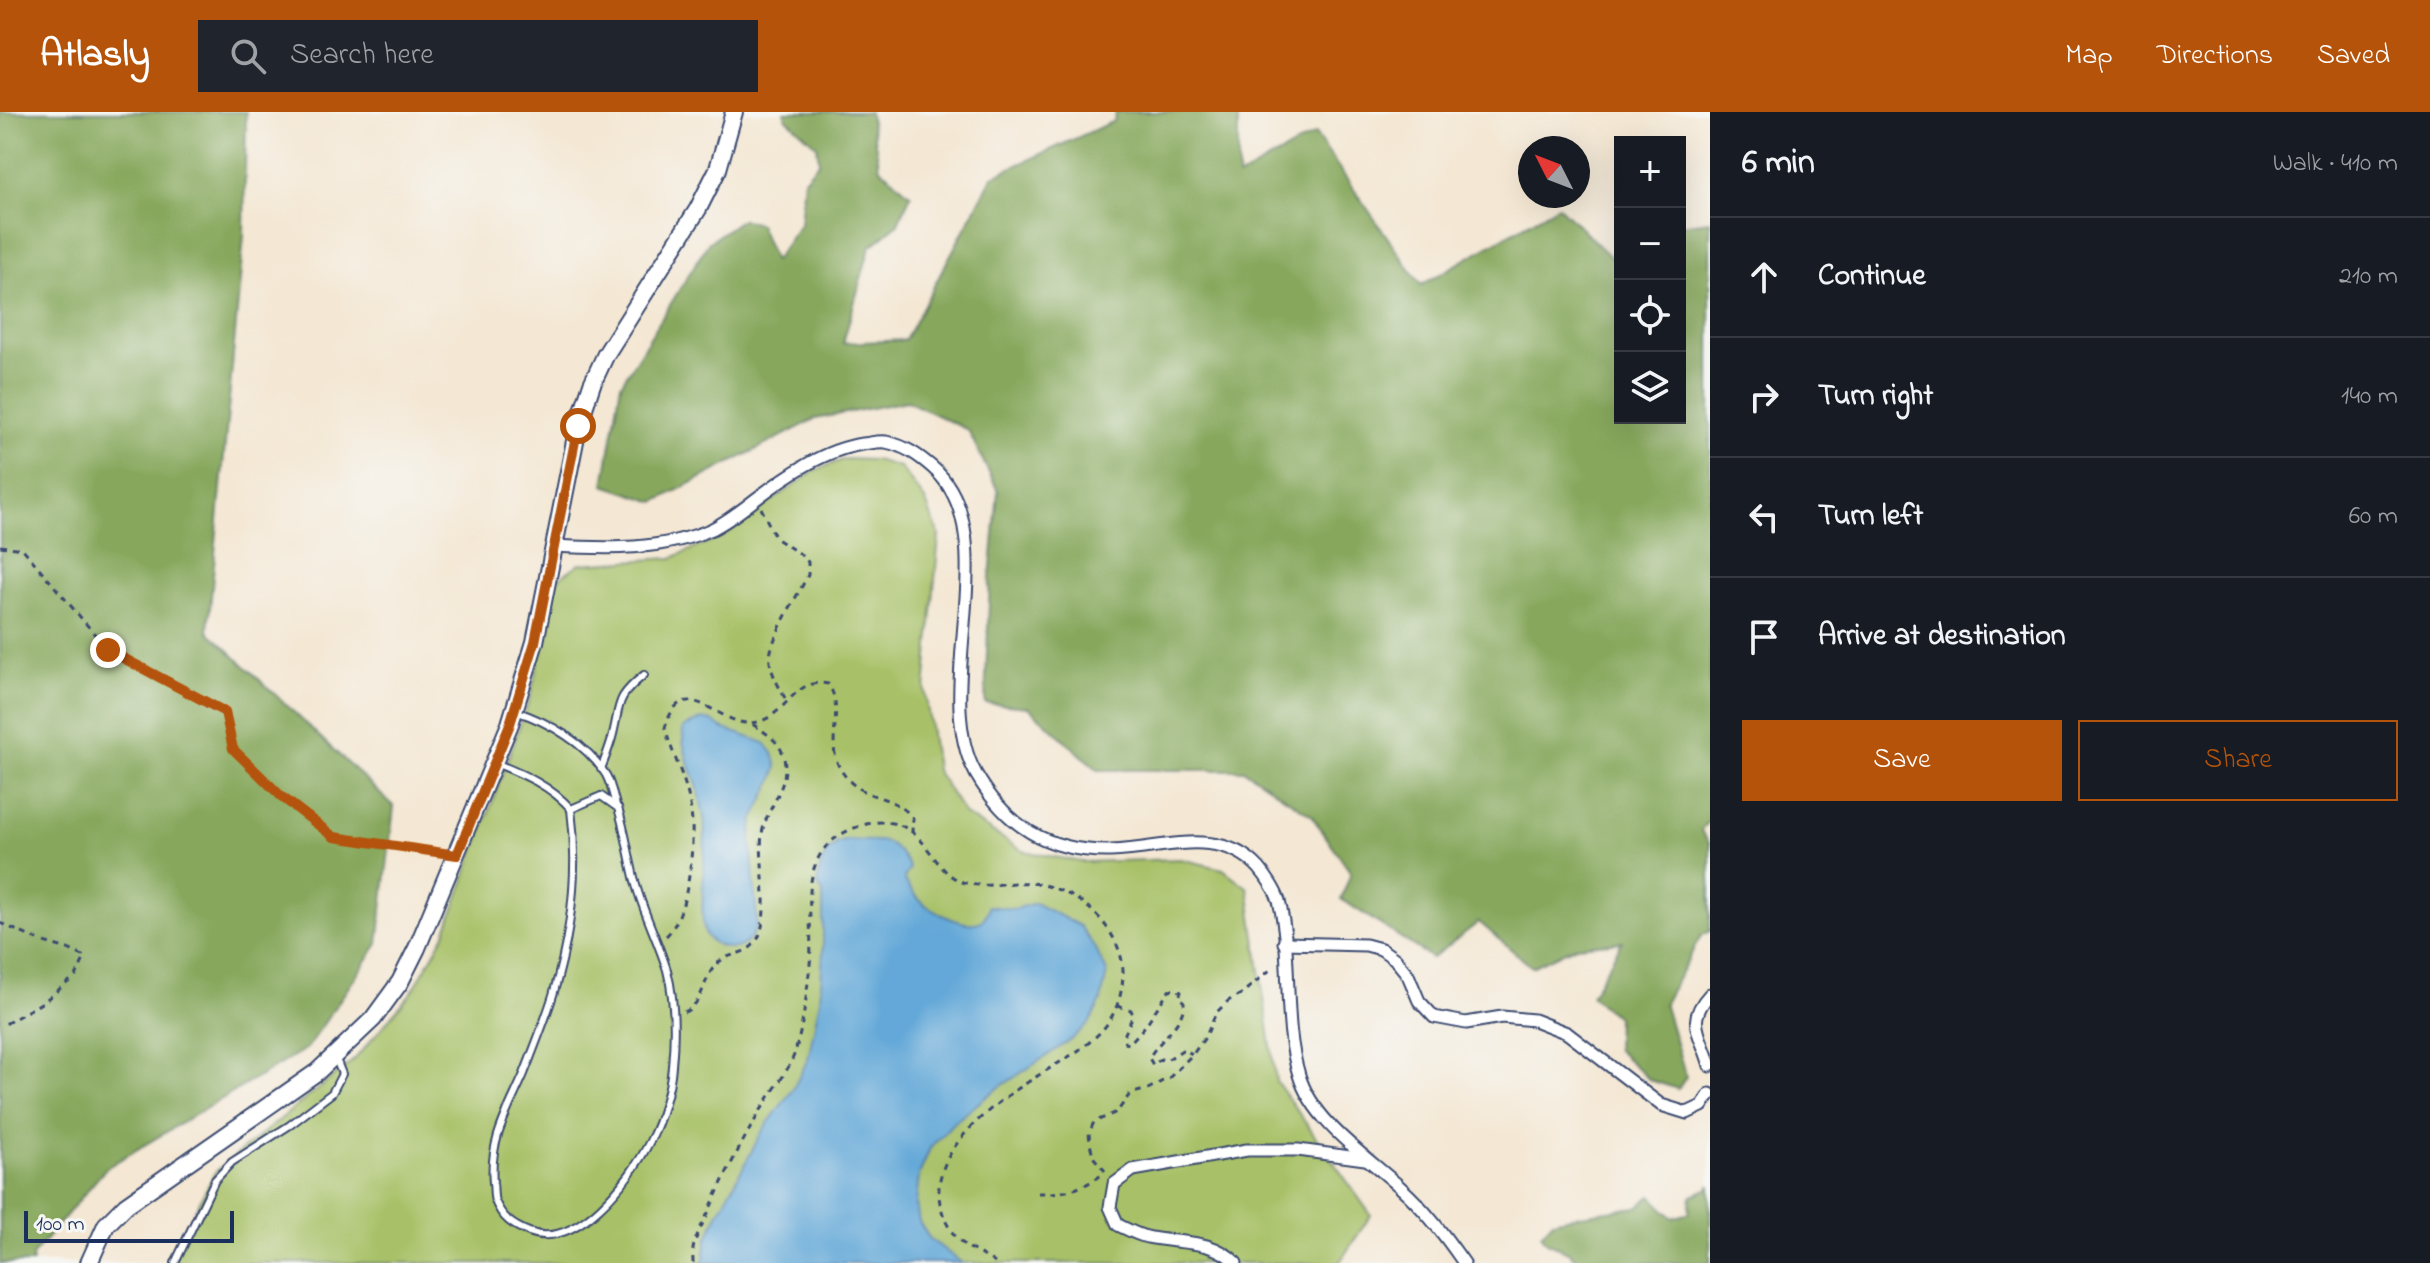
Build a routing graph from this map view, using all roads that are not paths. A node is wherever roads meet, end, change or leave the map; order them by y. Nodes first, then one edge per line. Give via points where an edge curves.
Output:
1 (734, 112) edge
2 (554, 546) junction
3 (644, 675) dead end
4 (514, 711) junction
5 (495, 763) junction
6 (601, 769) junction
7 (618, 808) junction
8 (571, 809) junction
9 (1284, 943) junction
10 (1710, 994) edge
11 (335, 1055) junction
12 (1710, 1066) edge
13 (1710, 1094) edge
14 (1367, 1159) junction
15 (89, 1263) edge
16 (175, 1263) edge
17 (1236, 1263) edge
18 (1464, 1263) edge

1 - 2 main road via 718,169 698,209 592,384 578,426
2 - 4 main road via 535,642
2 - 9 street via 665,544 711,529 797,471 846,446 883,441 914,452 955,493 964,521 962,738 988,794 1009,819 1059,844 1106,851 1208,842 1234,849 1259,868 1278,898
3 - 6 lane via 626,689
4 - 5 main road
4 - 6 lane via 566,737
5 - 8 lane via 548,788
5 - 11 main road via 400,982 373,1019
6 - 7 lane
7 - 8 lane via 601,796
7 - 8 lane via 636,883 667,970 672,1070 650,1141 628,1177 573,1229 543,1238 511,1225 495,1200 492,1165 502,1118 554,993 569,927 575,878
9 - 13 street via 1381,949 1408,975 1419,1001 1434,1017 1466,1023 1502,1017 1534,1020 1567,1033 1661,1105 1687,1113 1702,1106
9 - 14 street via 1300,1079 1336,1130
10 - 12 street via 1696,1017
11 - 15 main road via 126,1205 106,1225
11 - 16 lane via 342,1074 332,1093 232,1162 215,1180
14 - 17 street via 1247,1150 1133,1170 1114,1184 1110,1207 1118,1225 1145,1237 1210,1245
14 - 18 street via 1439,1228

